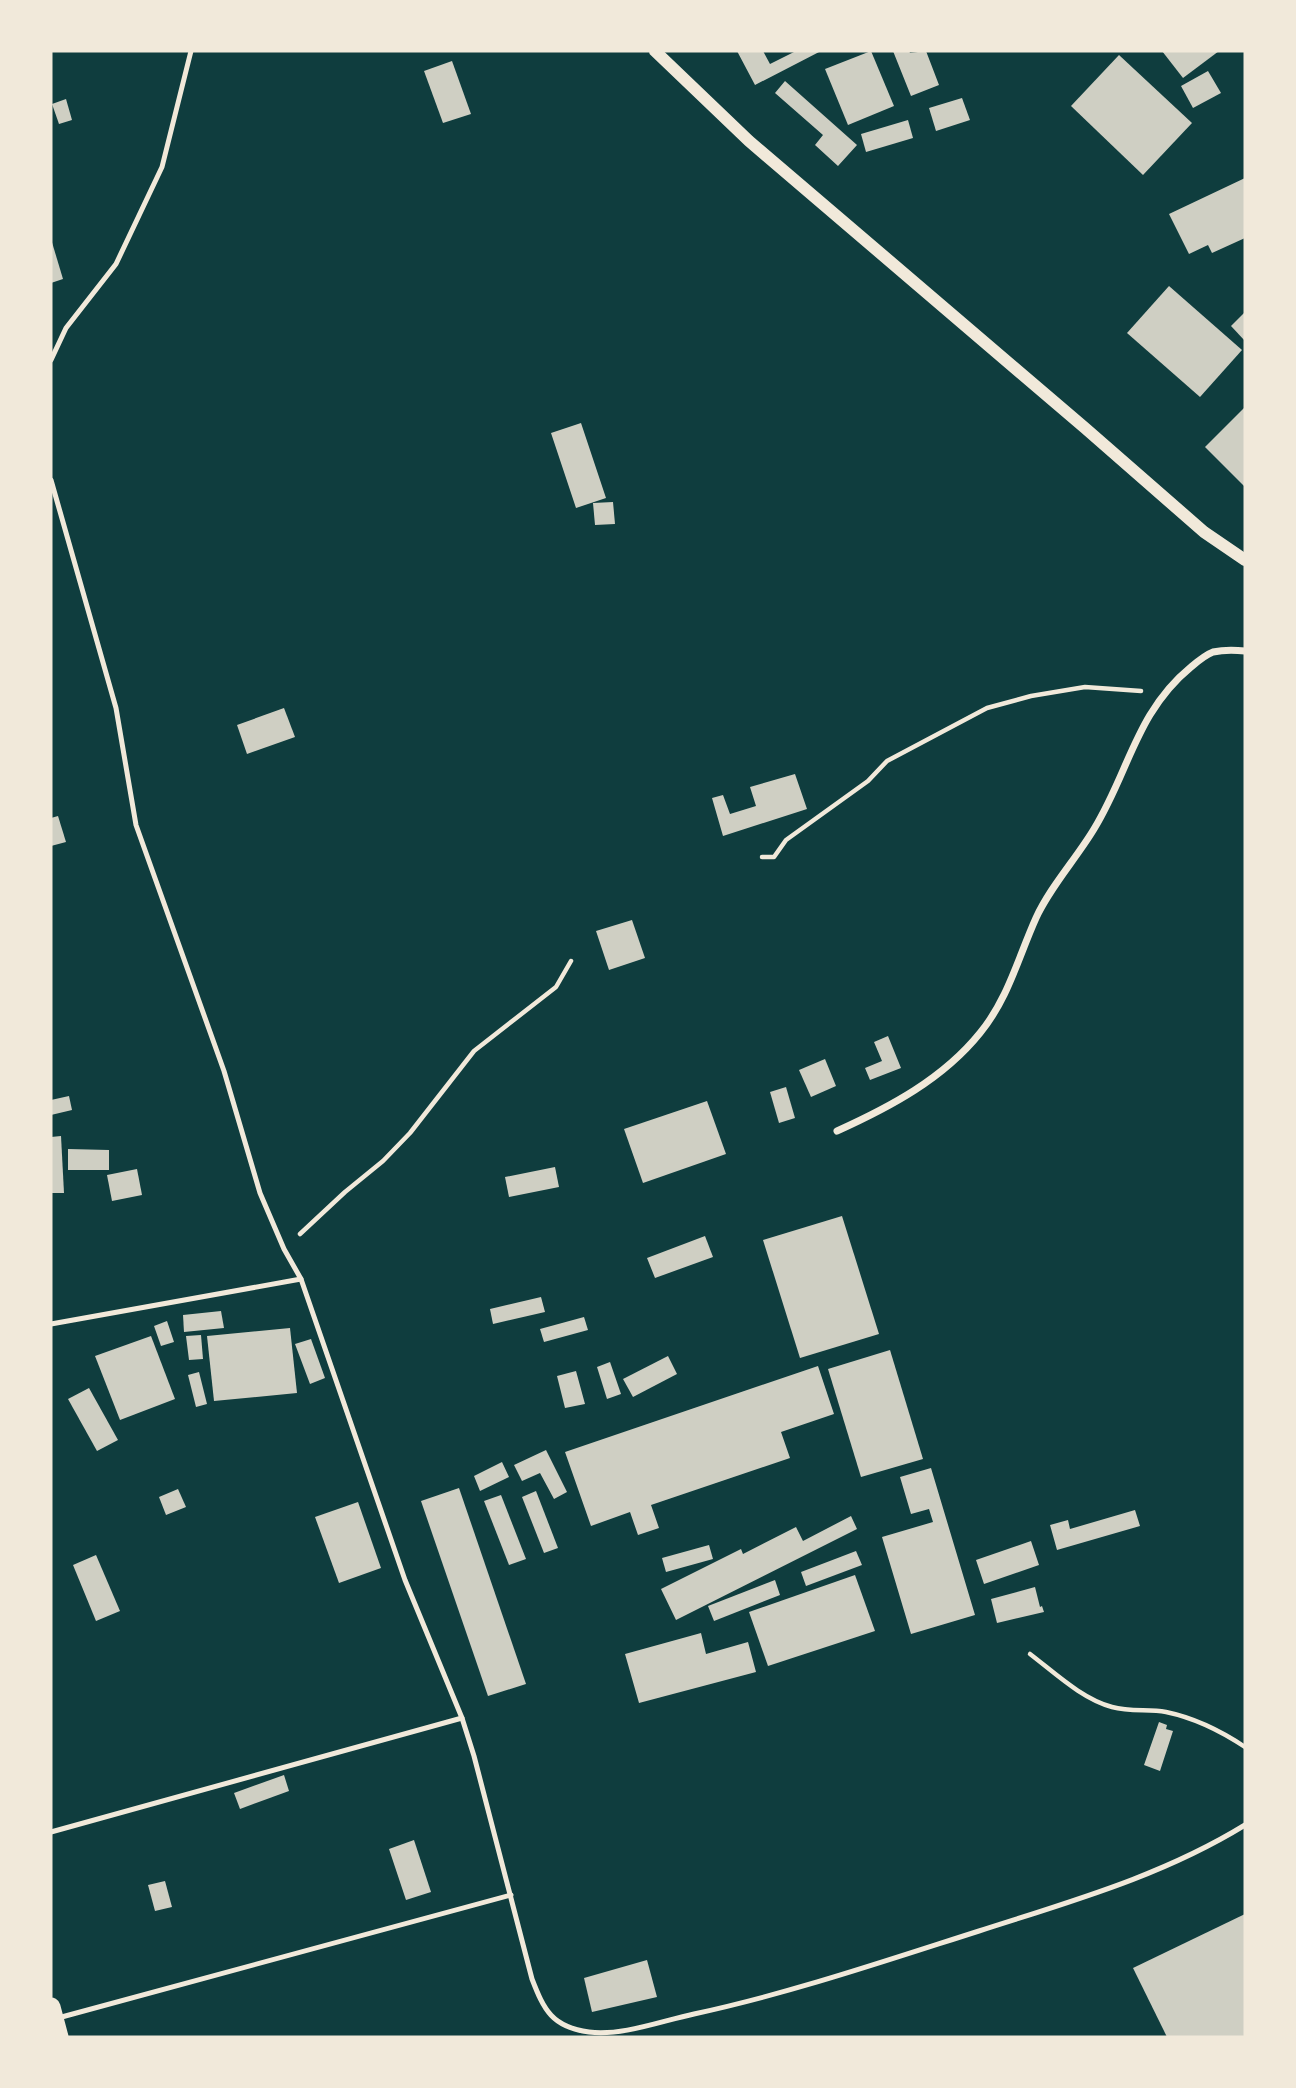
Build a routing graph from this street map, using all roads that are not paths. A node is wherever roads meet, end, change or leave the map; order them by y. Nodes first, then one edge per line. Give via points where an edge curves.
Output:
1 (191, 51) edge
2 (655, 51) edge
3 (51, 360) edge
4 (51, 480) edge
5 (1245, 560) edge
6 (1245, 651) edge
7 (837, 1131) dead end
8 (301, 1279) junction
9 (51, 1324) edge
10 (462, 1718) junction
11 (1245, 1825) edge
12 (51, 1832) edge
13 (511, 1895) junction
14 (55, 2021) edge

1 - 3 lane via 162,167 116,264 66,328
2 - 5 street via 749,141 1204,532
4 - 8 lane via 116,708 136,825 225,1071 260,1193
6 - 7 street via 1214,652 1163,693 1095,828 1036,916 1008,990 962,1054 937,1077
8 - 9 lane
8 - 10 lane via 405,1580
10 - 12 lane
10 - 13 lane
11 - 13 lane via 1206,1849 1135,1881 744,2003 624,2030 591,2032 565,2026 544,2009
13 - 14 lane

